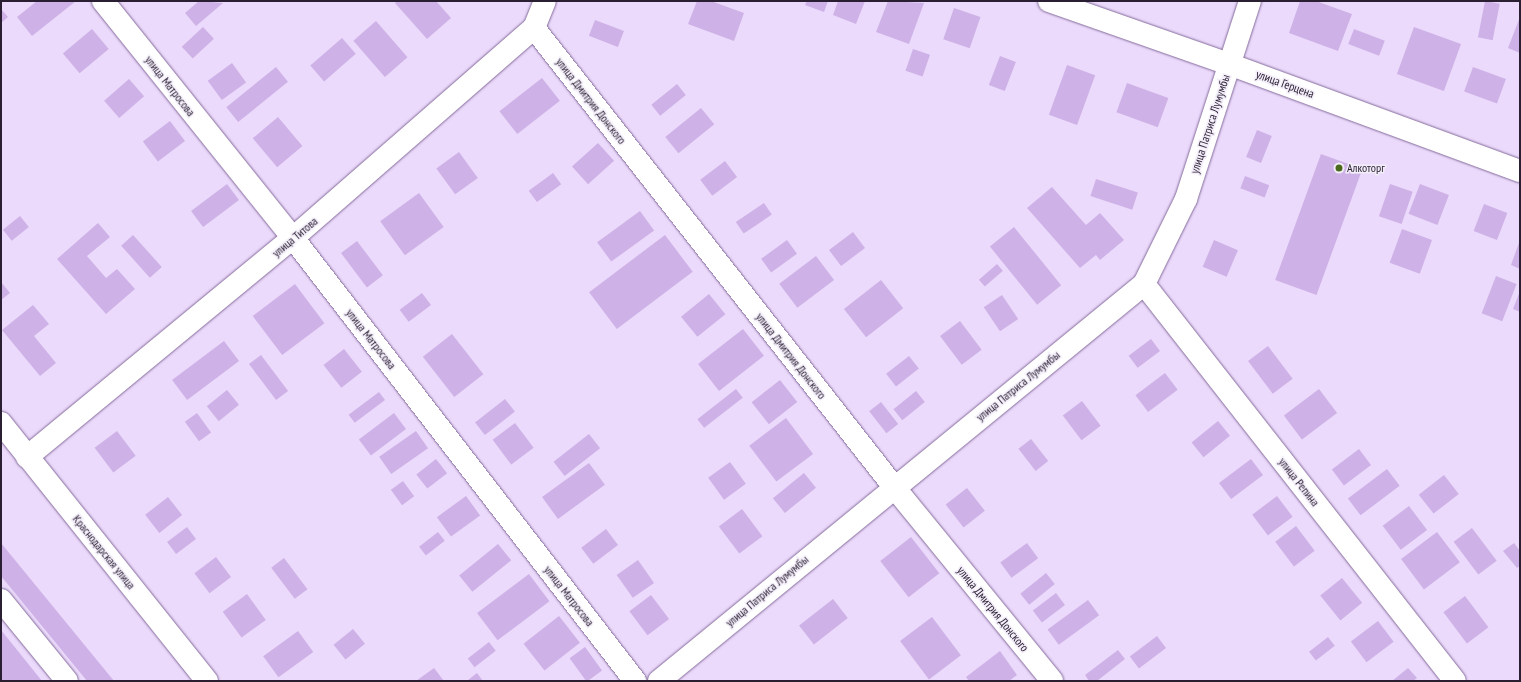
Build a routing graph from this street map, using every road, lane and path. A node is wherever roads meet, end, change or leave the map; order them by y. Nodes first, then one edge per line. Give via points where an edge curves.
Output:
1 (103, 1) edge
2 (545, 1) edge
3 (1049, 1) edge
4 (1250, 1) edge
5 (534, 28) junction
6 (1229, 64) junction
7 (1520, 171) edge
8 (294, 238) junction
9 (1144, 284) junction
10 (1, 423) edge
11 (27, 457) junction
12 (894, 487) junction
13 (1, 600) edge
14 (66, 681) edge
15 (207, 681) edge
16 (635, 681) edge
17 (658, 681) edge
18 (1052, 681) edge
19 (1455, 681) edge

1 - 8 street, улица Матросова
2 - 5 street, улица Титова
3 - 6 street, улица Герцена
4 - 6 street, улица Патриса Лумумбы
5 - 8 street, улица Титова
5 - 12 street, улица Дмитрия Донского
6 - 7 street, улица Герцена
6 - 9 street, улица Патриса Лумумбы via 1186,199
8 - 11 street, улица Титова
8 - 16 street, улица Матросова
9 - 12 street, улица Патриса Лумумбы
9 - 19 street, улица Репина
10 - 11 street, Краснодарская улица
11 - 15 street, Краснодарская улица
12 - 17 street, улица Патриса Лумумбы
12 - 18 street, улица Дмитрия Донского
13 - 14 street

